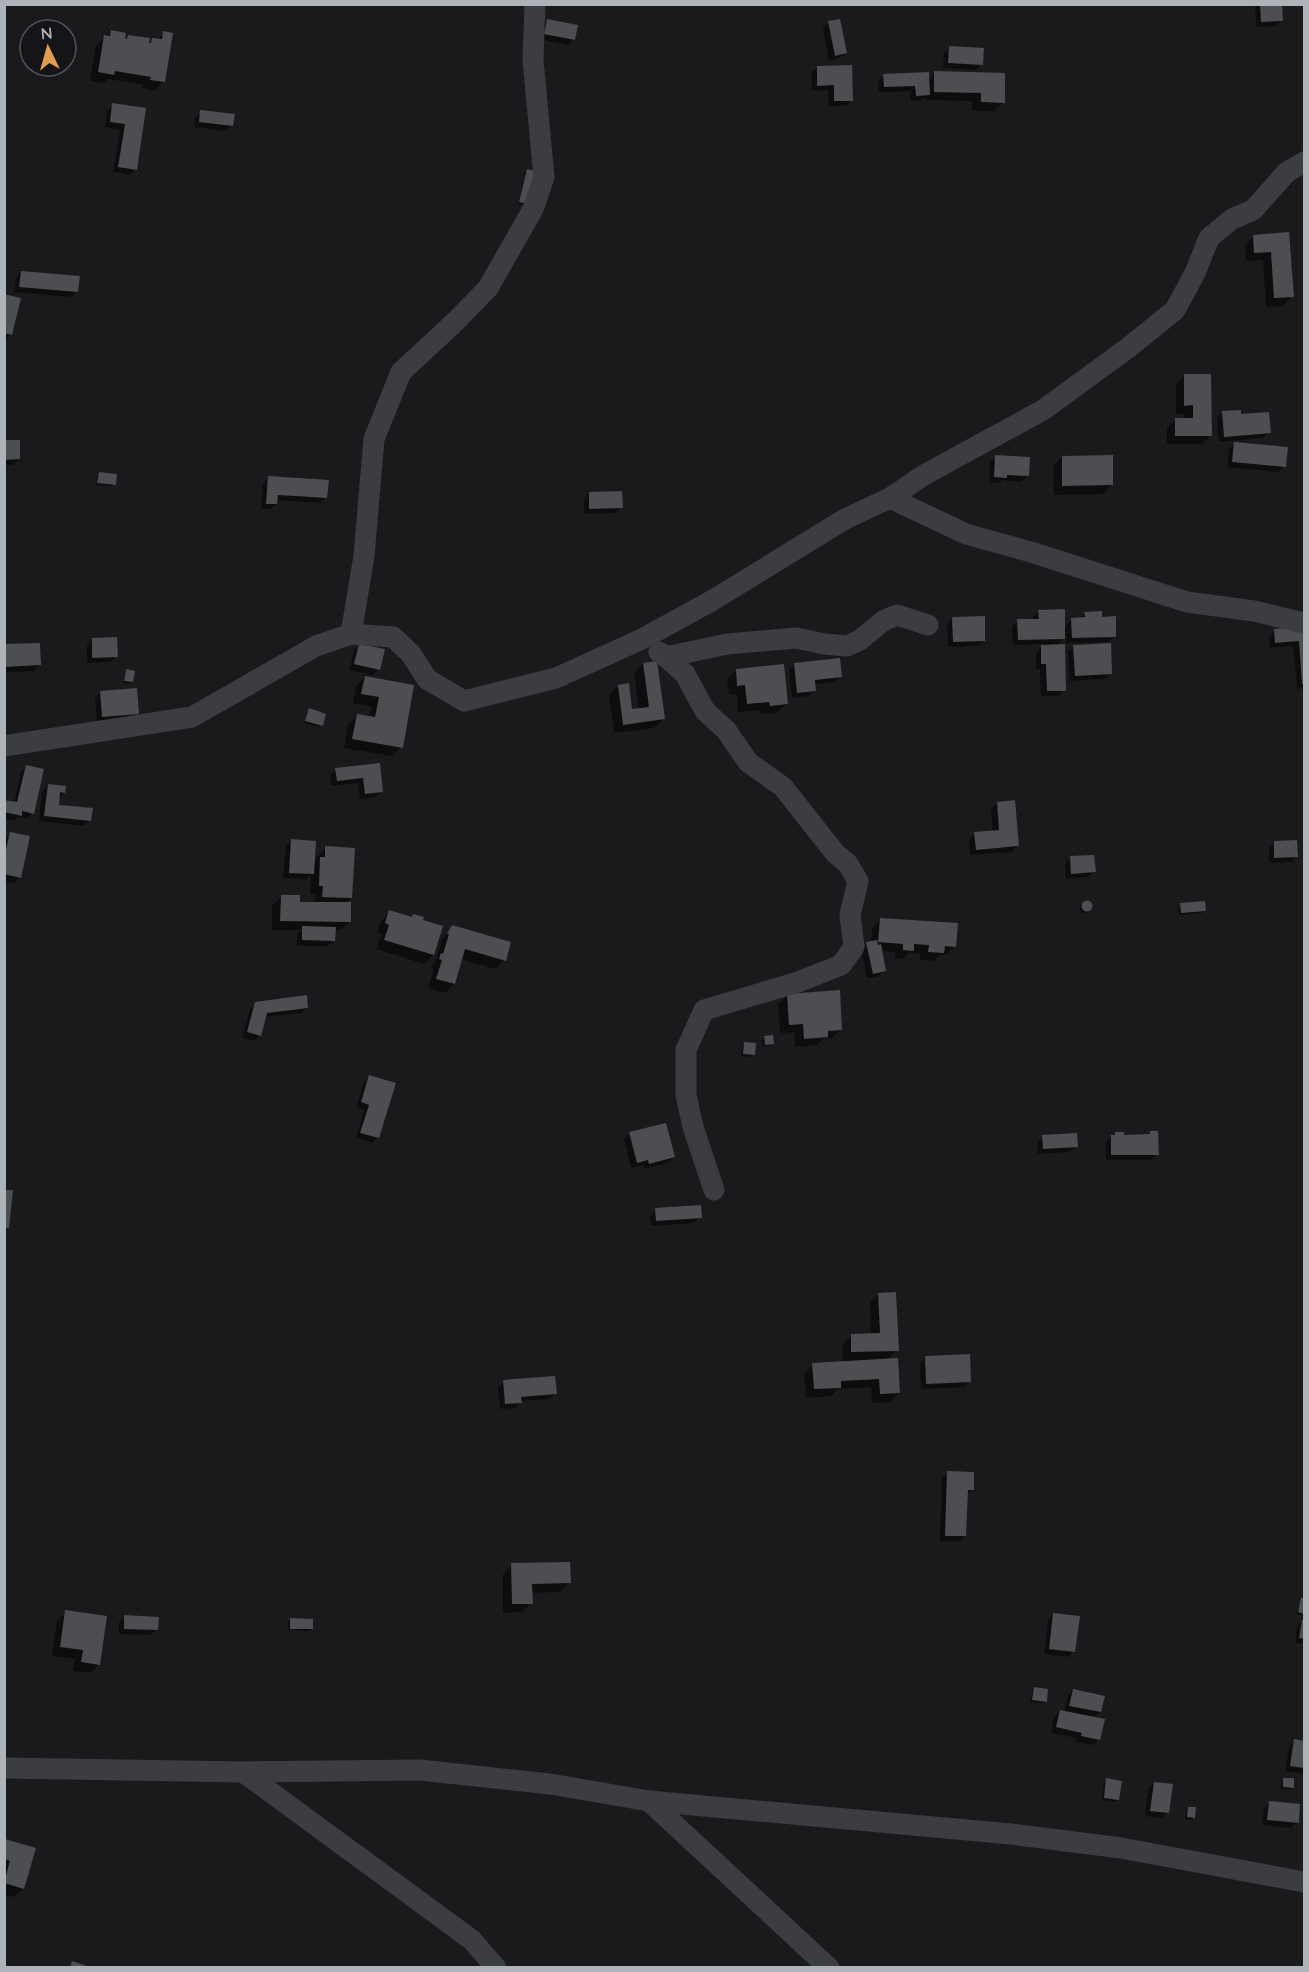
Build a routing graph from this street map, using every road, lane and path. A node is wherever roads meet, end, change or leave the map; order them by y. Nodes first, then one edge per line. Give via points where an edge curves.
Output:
1 (535, 4) edge
2 (1305, 162) edge
3 (891, 498) junction
4 (1305, 623) edge
5 (928, 625) dead end
6 (351, 634) junction
7 (642, 639) junction
8 (666, 657) junction
9 (4, 746) edge
10 (714, 1190) dead end
11 (4, 1768) edge
12 (243, 1772) junction
13 (649, 1801) junction
14 (1305, 1882) edge
15 (496, 1968) edge
16 (829, 1968) edge

1 - 6 street via 533,60 544,177 533,209 488,288 401,372 374,439 364,556
2 - 3 street via 1287,172 1253,210 1232,219 1209,238 1175,310 1043,410 924,475
3 - 4 street via 966,534 1186,602
3 - 7 street via 845,519
5 - 8 street via 897,615 847,646 796,638 727,644
6 - 7 street via 393,637 428,679 464,701 556,678
6 - 9 street via 316,646 192,717
7 - 8 street
8 - 10 street via 685,674 705,711 726,730 748,762 783,787 858,881 850,915 854,947 841,965 704,1010 686,1050 687,1095
11 - 12 street
12 - 13 street via 420,1770 550,1784
12 - 15 street via 472,1940
13 - 14 street via 1011,1834 1121,1848
13 - 16 street

